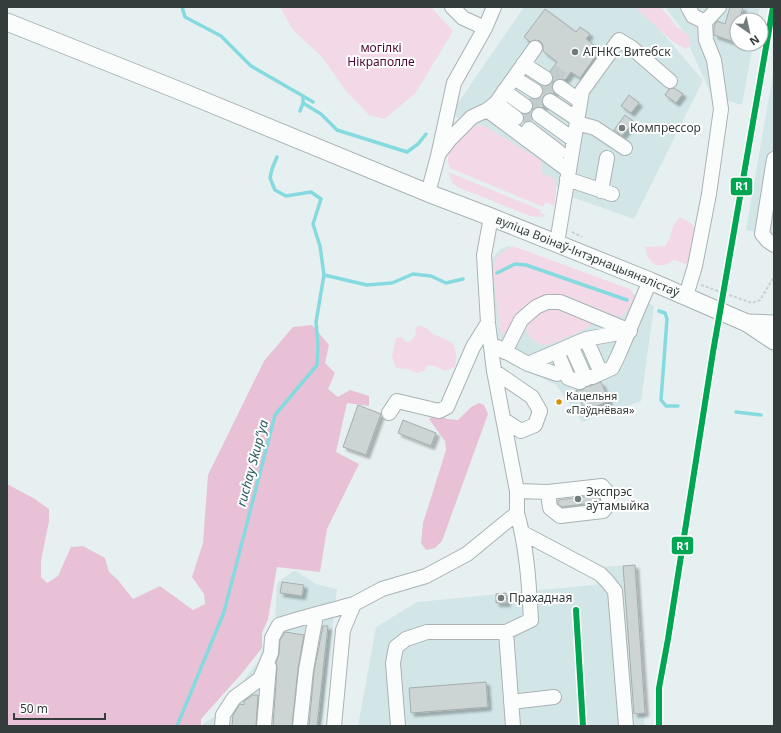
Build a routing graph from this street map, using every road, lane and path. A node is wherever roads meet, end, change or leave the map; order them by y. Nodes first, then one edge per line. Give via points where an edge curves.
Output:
1 (452, 7) edge
2 (494, 7) edge
3 (688, 7) edge
4 (719, 7) edge
5 (7, 22) edge
6 (705, 22) junction
7 (485, 28) junction
8 (512, 80) junction
9 (670, 81) dead end
10 (533, 95) junction
11 (547, 105) junction
12 (575, 134) junction
13 (625, 148) dead end
14 (438, 156) junction
15 (606, 158) dead end
16 (774, 159) edge
17 (428, 193) junction
18 (491, 217) junction
19 (558, 235) junction
20 (589, 239) dead end
21 (774, 245) edge
22 (774, 277) edge
23 (650, 280) junction
24 (771, 283) junction
25 (774, 285) edge
26 (688, 288) junction
27 (488, 323) junction
28 (772, 329) edge
29 (630, 331) junction
30 (586, 339) junction
31 (491, 344) junction
32 (571, 346) junction
33 (505, 352) junction
34 (557, 352) junction
35 (528, 364) junction
36 (494, 371) junction
37 (557, 374) dead end
38 (590, 378) junction
39 (389, 413) dead end
40 (504, 420) junction
41 (517, 491) junction
42 (548, 492) dead end
43 (517, 513) junction
44 (523, 534) junction
45 (354, 604) junction
46 (316, 615) junction
47 (506, 632) junction
48 (271, 653) junction
49 (554, 697) dead end
50 (511, 702) junction
51 (222, 726) edge
52 (264, 726) edge
53 (300, 726) edge
54 (334, 726) edge
55 (398, 726) edge
56 (513, 726) edge
57 (626, 726) edge

1 - 7 lane via 463,18
2 - 7 lane
3 - 6 lane via 693,16
4 - 6 lane
5 - 17 main road, вуліца Воінаў-Інтэрнацыяналістаў
6 - 26 lane via 706,40 714,60 721,110 709,194 695,266
7 - 14 lane via 454,83
8 - 10 lane
8 - 10 lane
8 - 10 lane
8 - 12 lane
8 - 14 lane via 450,139
9 - 12 lane via 619,40
11 - 12 lane
11 - 12 lane
11 - 12 lane
12 - 13 lane via 595,128
12 - 15 lane via 606,192
12 - 19 lane
14 - 17 lane
16 - 21 lane via 762,234
17 - 18 main road, вуліца Воінаў-Інтэрнацыяналістаў
18 - 19 main road, вуліца Воінаў-Інтэрнацыяналістаў
18 - 27 lane via 484,255
19 - 20 path
19 - 23 main road, вуліца Воінаў-Інтэрнацыяналістаў
22 - 24 path
23 - 26 main road, вуліца Воінаў-Інтэрнацыяналістаў
23 - 29 lane
24 - 25 path
24 - 26 path via 760,300 752,303
26 - 28 main road, вуліца Воінаў-Інтэрнацыяналістаў via 747,323
27 - 31 lane
27 - 39 lane via 473,347 447,407 440,411 397,401
29 - 30 lane
29 - 33 lane via 560,302 547,302 536,307 521,320
29 - 38 lane via 612,368
30 - 32 lane
30 - 38 lane
31 - 33 lane
31 - 36 lane
32 - 34 lane
32 - 38 lane
33 - 35 lane
34 - 35 lane
34 - 38 lane via 568,378
35 - 37 lane
36 - 40 lane
36 - 40 lane via 532,397 540,411 535,425 521,431
40 - 41 lane
41 - 42 lane
41 - 43 lane
43 - 44 lane
43 - 45 lane via 467,554 426,576 382,588
44 - 47 lane via 531,620
44 - 57 lane via 600,574 614,591
45 - 46 lane
45 - 54 lane via 343,630
46 - 48 lane via 279,625 272,638
46 - 53 lane via 306,670
47 - 50 lane
47 - 55 lane via 427,632 406,639 396,647 393,663
48 - 51 lane via 260,679 234,698 223,715
48 - 52 lane
49 - 50 lane
50 - 56 lane

